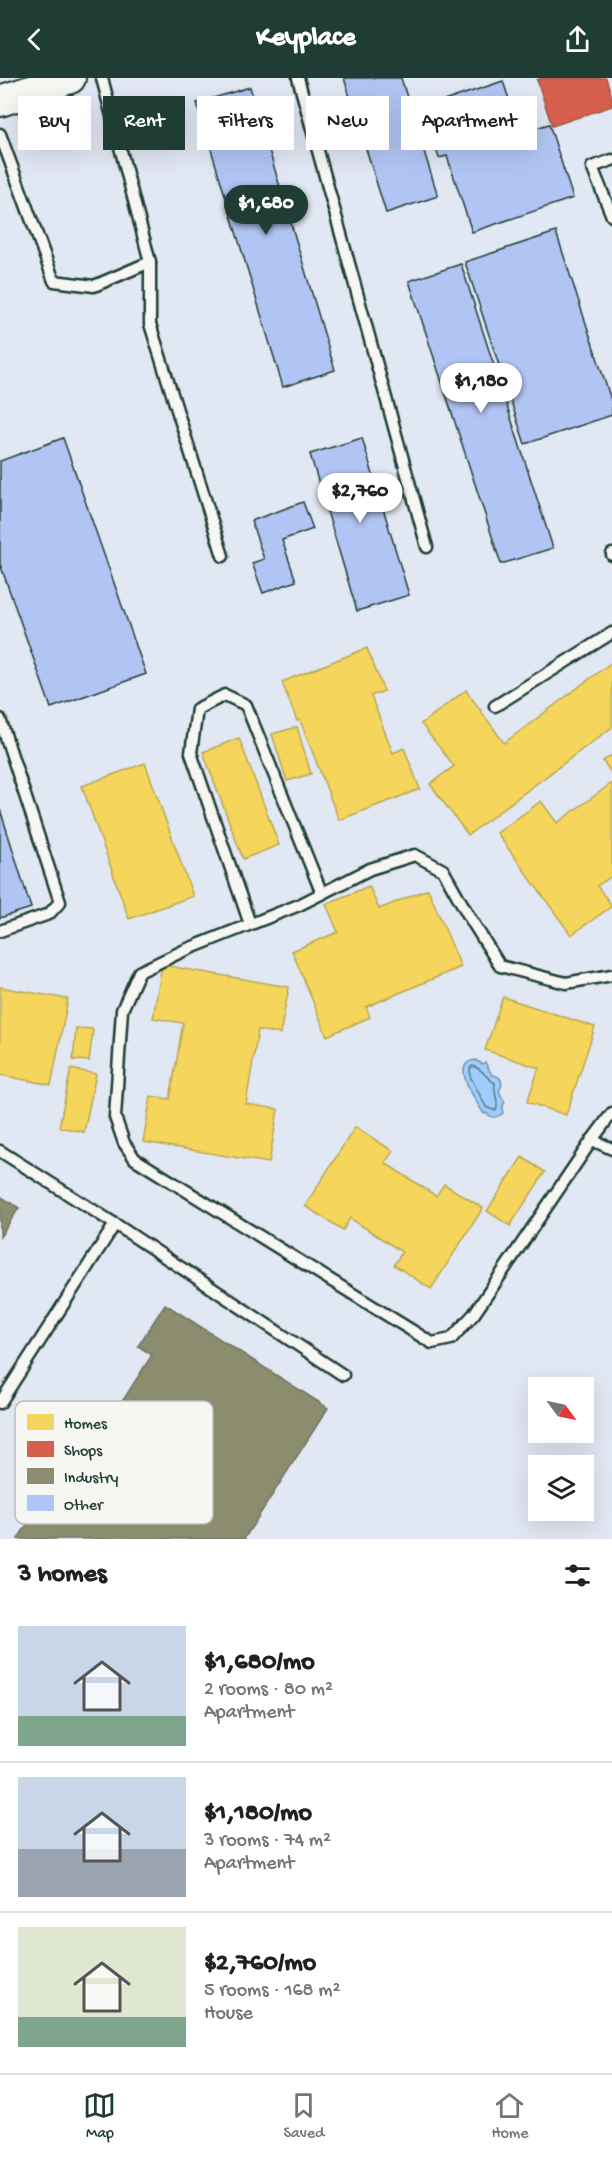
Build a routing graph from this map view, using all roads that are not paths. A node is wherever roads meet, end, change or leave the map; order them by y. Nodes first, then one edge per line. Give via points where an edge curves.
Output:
1 (70, 78) edge
2 (102, 78) edge
3 (298, 78) edge
4 (0, 101) edge
5 (0, 134) edge
6 (612, 160) edge
7 (612, 216) edge
8 (150, 262) junction
9 (427, 547) dead end
10 (223, 556) dead end
11 (612, 633) edge
12 (495, 706) dead end
13 (0, 719) edge
14 (322, 894) junction
15 (250, 924) junction
16 (0, 931) edge
17 (612, 975) edge
18 (612, 1113) edge
19 (592, 1140) junction
20 (612, 1149) edge
21 (0, 1151) edge
22 (115, 1224) junction
23 (343, 1375) dead end
24 (0, 1403) edge

1 - 4 main road
2 - 8 lane
3 - 9 lane
5 - 8 lane via 54,281 94,286
6 - 7 lane via 592,167
8 - 10 lane via 150,324
11 - 12 lane
13 - 16 lane via 60,902 49,914
14 - 15 lane
14 - 15 lane via 246,705 225,695 197,709 191,753
14 - 17 lane via 370,869 414,855 443,870 500,966 566,983
15 - 19 lane via 139,972 122,1010 115,1117 124,1143 135,1159 432,1342 451,1339 474,1314
18 - 19 lane
19 - 20 lane
21 - 22 lane
22 - 23 lane
22 - 24 lane

